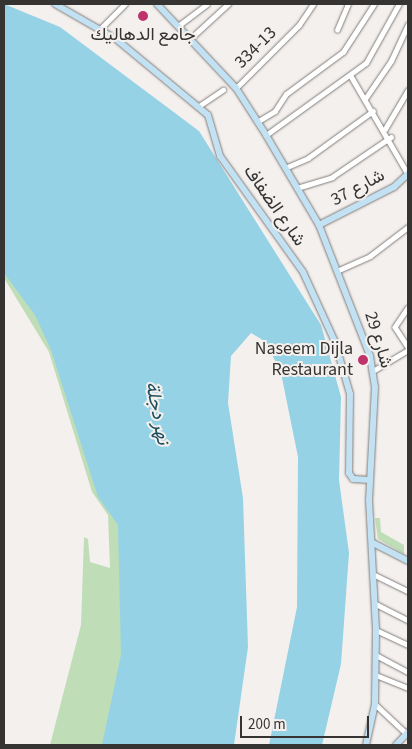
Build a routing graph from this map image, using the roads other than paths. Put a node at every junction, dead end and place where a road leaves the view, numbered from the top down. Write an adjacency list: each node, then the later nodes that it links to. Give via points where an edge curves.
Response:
1 (55, 4): 12 (street, شارع الضفاف)
2 (125, 4): 12 (street)
3 (160, 4): 11 (street, شارع 29)
4 (207, 4): 11 (street)
5 (228, 4): 14 (street)
6 (314, 4): 16 (street, 334-13, via 299,25)
7 (348, 4): 13 (street)
8 (374, 4): 22 (street, via 343,52 286,94 275,111)
9 (399, 4): 15 (street, via 374,51)
10 (408, 25): 19 (street)
11 (178, 26): 14 (street, شارع 29)
12 (101, 28): 20 (street, شارع الضفاف)
13 (337, 30)
14 (190, 39): 16 (street, شارع 29)
15 (351, 76): 19 (street); 24 (street)
16 (236, 88): 22 (street, شارع 29)
17 (223, 90): 20 (street)
18 (408, 90): 23 (street)
19 (366, 99): 21 (street)
20 (199, 106): 35 (street, شارع الضفاف, via 209,117 220,156 303,272 335,342 350,394 350,473 353,479)
21 (373, 111): 23 (street); 26 (street, via 308,158)
22 (257, 122): 24 (street, شارع 29)
23 (385, 129): 25 (street)
24 (266, 135): 26 (street, شارع 29)
25 (391, 137): 27 (street); 28 (street, via 332,177)
26 (285, 168): 28 (street, شارع 29)
27 (408, 174): 29 (street, شارع 37, via 394,187)
28 (297, 188): 29 (street, شارع 29)
29 (319, 225): 31 (street, شارع 29)
30 (408, 227): 31 (street, via 370,256)
31 (339, 270): 34 (street, شارع 29)
32 (408, 308): 33 (street, via 395,327)
33 (408, 348): 34 (street)
34 (373, 371): 35 (street, شارع 29)
35 (370, 480): 36 (street, شارع 29)
36 (373, 543): 37 (street); 38 (street, شارع 29)
37 (408, 561)
38 (375, 575): 39 (street); 40 (street, شارع 29)
39 (408, 591)
40 (376, 604): 41 (street); 42 (street, شارع 29)
41 (408, 620)
42 (376, 630): 43 (street); 44 (street, شارع 29)
43 (408, 645)
44 (376, 656): 45 (street); 46 (street, شارع 29)
45 (408, 672)
46 (376, 675): 47 (street); 48 (street, شارع 29)
47 (408, 688)
48 (375, 704): 49 (street); 50 (street, شارع 29)
49 (408, 733): 51 (street)
50 (366, 745)
51 (396, 745)

